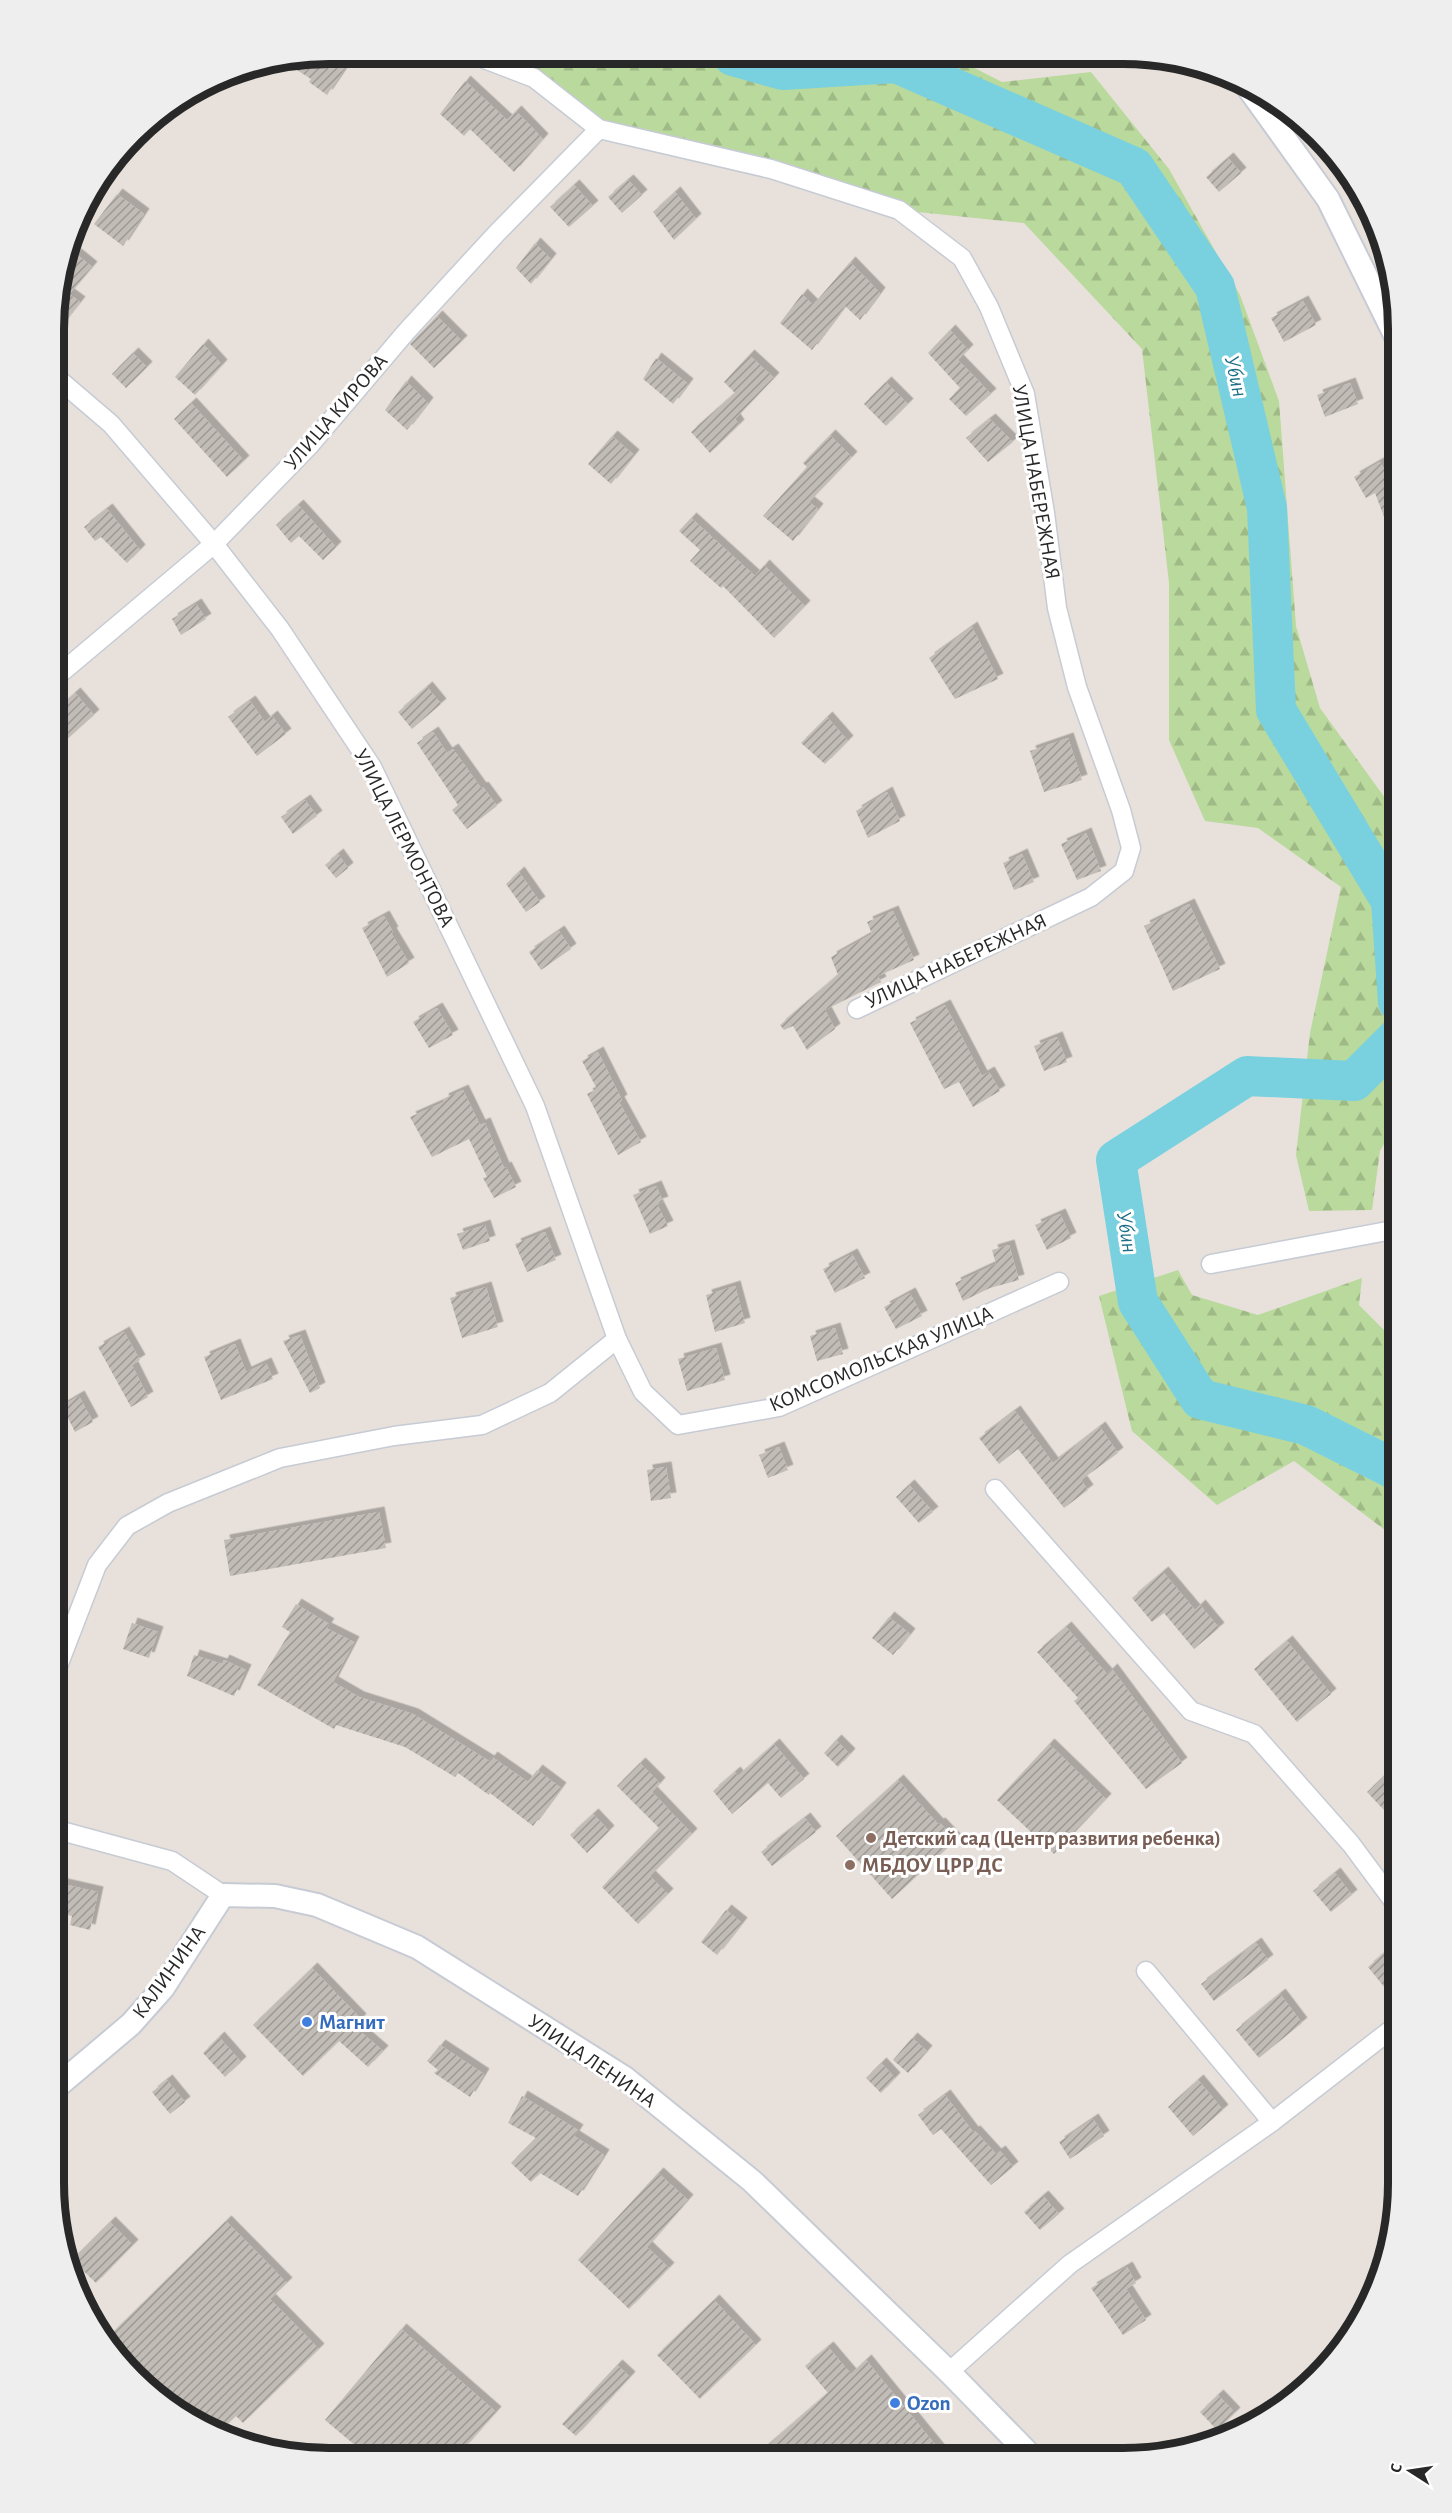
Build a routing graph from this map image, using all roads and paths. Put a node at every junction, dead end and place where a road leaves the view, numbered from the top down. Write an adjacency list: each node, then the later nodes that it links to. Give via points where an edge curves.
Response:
1 (497, 64): 3 (street, УЛИЦА НАБЕРЕЖНАЯ, via 534,78)
2 (1258, 102): 4 (street, via 1328,199)
3 (599, 129): 6 (street, УЛИЦА КИРОВА, via 489,242 310,445); 8 (street, УЛИЦА НАБЕРЕЖНАЯ, via 771,169 899,210 962,258 989,307 1024,394 1057,608 1077,687 1131,848 1124,871 1091,897)
4 (1387, 320)
5 (64, 384): 6 (street, УЛИЦА ЛЕРМОНТОВА, via 111,424)
6 (214, 544): 7 (street, УЛИЦА КИРОВА); 12 (street, УЛИЦА ЛЕРМОНТОВА, via 280,629 372,767 536,1106)
7 (64, 670)
8 (857, 1009)
9 (1388, 1231): 10 (street)
10 (1211, 1264)
11 (1059, 1282): 12 (street, КОМСОМОЛЬСКАЯ УЛИЦА, via 779,1407 678,1425 643,1392)
12 (617, 1339): 14 (street, via 550,1393 482,1425 394,1436 280,1458 186,1494 137,1520 127,1526 97,1565)
13 (995, 1489): 16 (street, via 1191,1711 1254,1734 1351,1844)
14 (64, 1651)
15 (64, 1831): 17 (street, via 172,1861)
16 (1388, 1893)
17 (223, 1895): 20 (street, КАЛИНИНА, via 155,1997 131,2024); 22 (street, УЛИЦА ЛЕНИНА, via 275,1896 317,1905 417,1947 625,2078 752,2181)
18 (1146, 1971): 21 (street)
19 (1388, 2032): 21 (street)
20 (64, 2081)
21 (1272, 2122): 22 (street, via 1071,2264)
22 (949, 2372): 23 (street, УЛИЦА ЛЕНИНА)
23 (1023, 2448)

